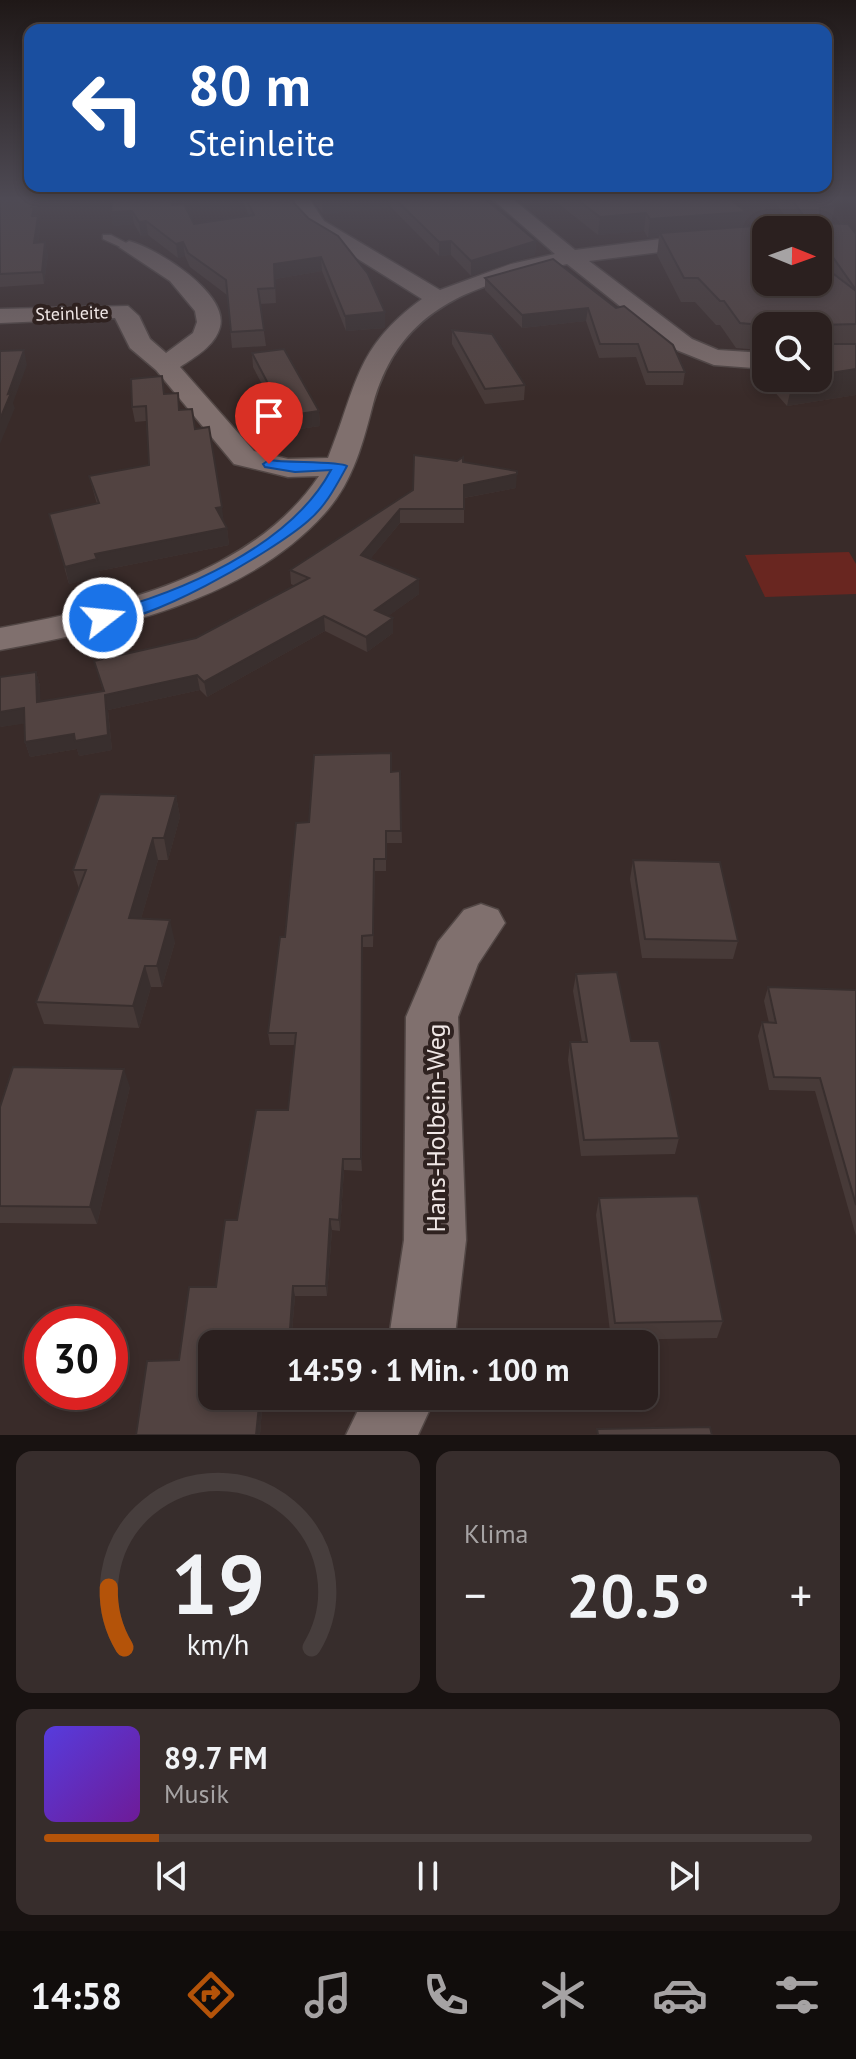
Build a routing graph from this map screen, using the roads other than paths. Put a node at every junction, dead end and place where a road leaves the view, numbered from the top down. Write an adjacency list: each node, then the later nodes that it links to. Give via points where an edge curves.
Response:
1 (162, 264): 8 (street, via 188,285 209,322 193,346)
2 (381, 264): 5 (street)
3 (544, 264): 5 (street, via 468,284)
4 (580, 264): 7 (street, via 694,351)
5 (438, 299): 9 (street, via 398,329 372,366)
6 (0, 316): 8 (street, Steinleite, via 120,311 139,343)
7 (752, 360)
8 (165, 365): 9 (street, Steinleite, via 244,458 288,468)
9 (340, 466): 10 (street, via 325,495 304,518 207,580 129,611)
10 (0, 639)
11 (481, 923): 12 (street, Hans-Holbein-Weg, via 456,956 432,1017 435,1240)
12 (423, 1330)
13 (394, 1410): 14 (street)
14 (381, 1435)

